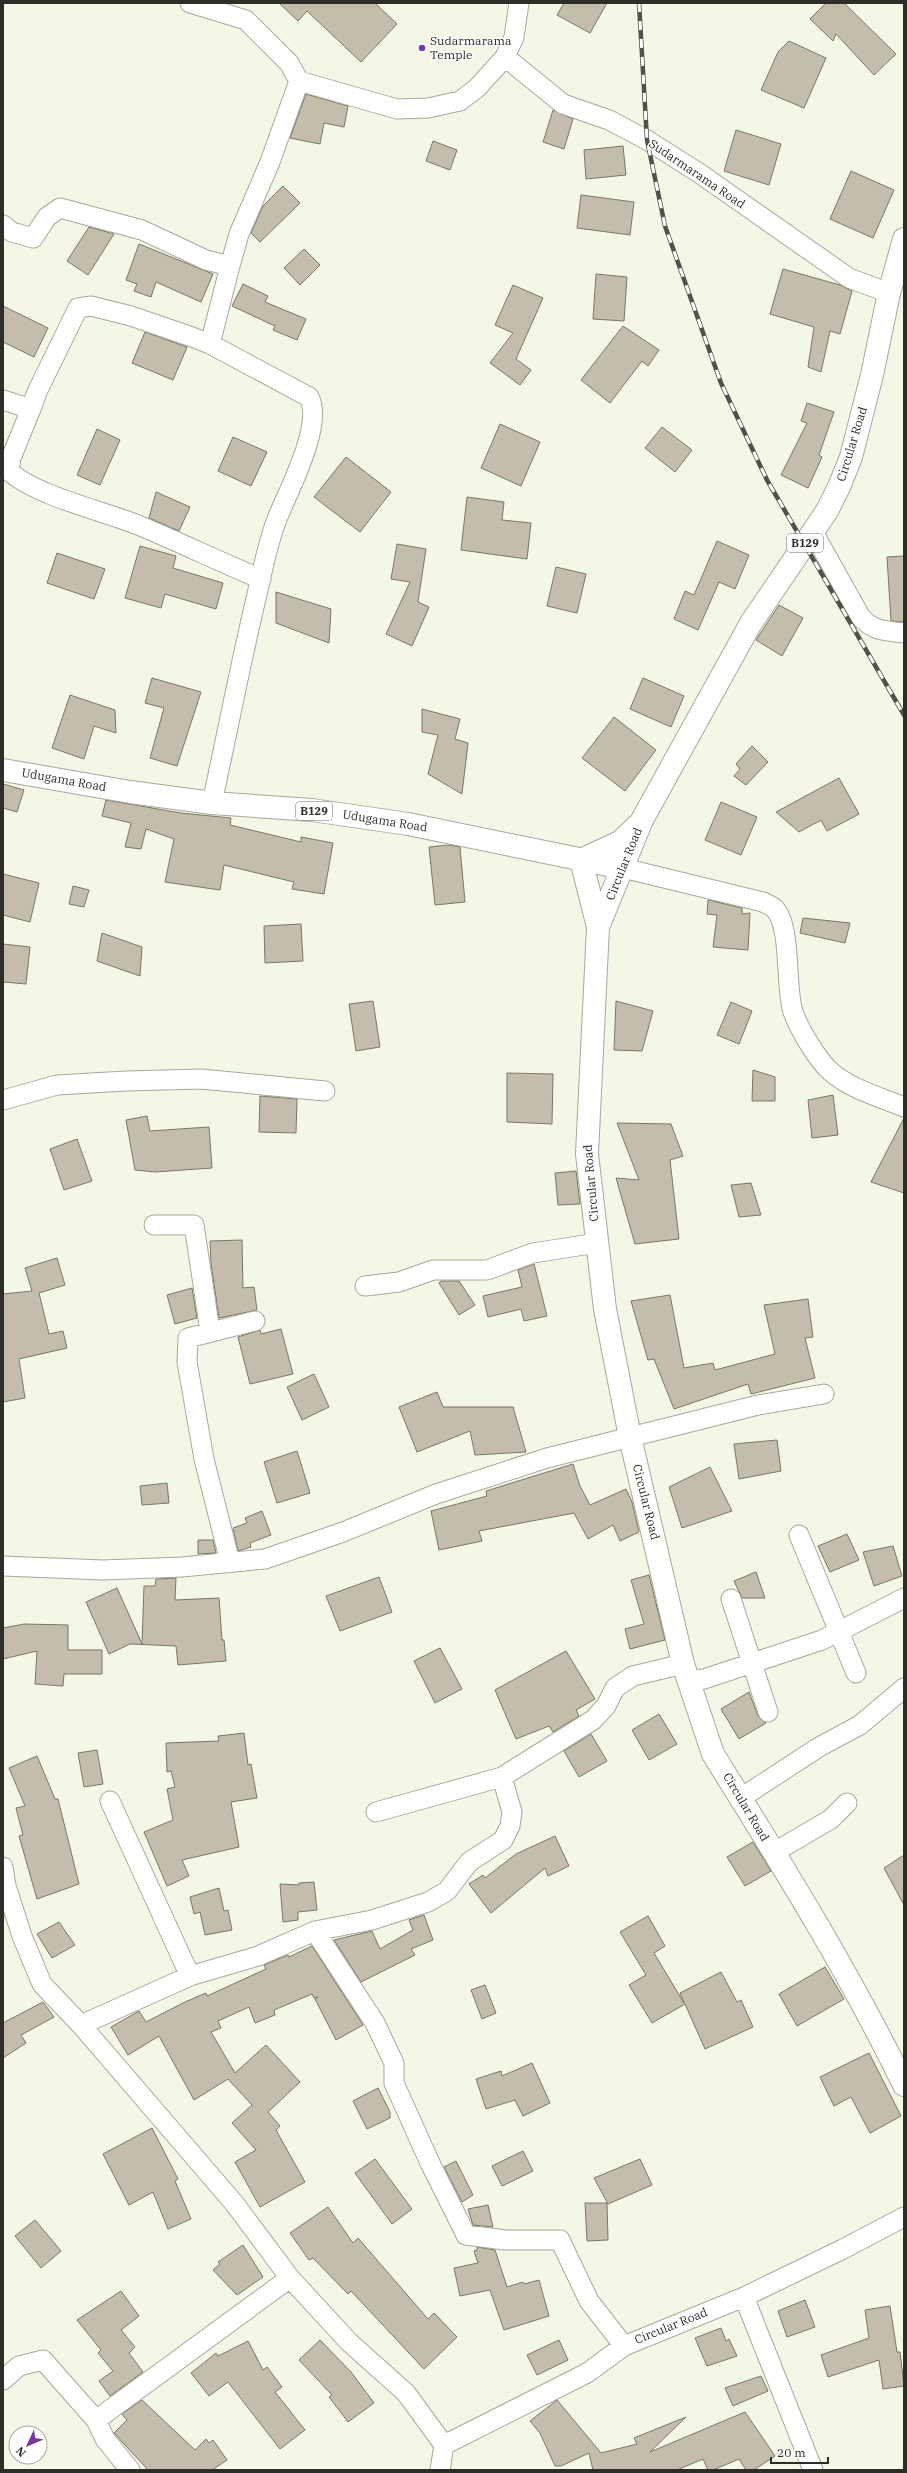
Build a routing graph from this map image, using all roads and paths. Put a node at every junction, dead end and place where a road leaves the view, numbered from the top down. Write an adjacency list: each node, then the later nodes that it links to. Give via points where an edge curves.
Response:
1 (190, 3): 4 (street, via 246,20 289,63)
2 (518, 3): 3 (street, via 514,37)
3 (505, 57): 4 (street, via 477,88 460,102 428,108 397,109); 8 (street, Sudarmarama Road, via 562,104 609,120 647,140 699,172 849,278)
4 (299, 81): 7 (street, via 270,162 239,234)
5 (3, 225): 7 (street, via 12,232 33,238 47,216 60,208 142,230 206,260)
6 (904, 239): 8 (main road, Circular Road / B129)
7 (230, 266): 9 (street)
8 (888, 293): 12 (main road, Circular Road / B129, via 872,375 851,457 827,511)
9 (210, 344): 11 (street, via 131,316 91,306 78,308); 13 (street, via 309,397 312,404 314,415 300,468 276,521)
10 (3, 400): 11 (street)
11 (31, 409): 13 (street, via 10,458 9,471 15,477 35,488 138,526)
12 (814, 532): 14 (street, via 860,616 867,624 876,630); 17 (main road, Circular Road / B129, via 751,623)
13 (261, 579): 16 (street)
14 (904, 633)
15 (3, 770): 16 (main road, Udugama Road / B129, via 123,791)
16 (212, 803): 18 (main road, Udugama Road / B129, via 312,810 408,824)
17 (642, 820): 18 (main road, via 620,842); 19 (main road, Circular Road / B129)
18 (581, 860): 19 (main road, Udugama Road / B129); 20 (main road)
19 (623, 868): 20 (main road, Circular Road); 23 (street, via 763,902 775,909 787,950 788,984 793,1012 814,1052 830,1071 849,1084)
20 (598, 927): 25 (main road, Circular Road, via 587,1154)
21 (325, 1091): 22 (street, via 201,1080 156,1080 57,1084)
22 (3, 1100)
23 (904, 1107)
24 (154, 1225): 28 (street, via 194,1225)
25 (597, 1243): 26 (street, via 532,1253 487,1270 433,1270 399,1282); 30 (main road, Circular Road, via 605,1309)
26 (365, 1286)
27 (255, 1321): 28 (street)
28 (210, 1331): 32 (street, via 188,1338 187,1362 204,1459)
29 (824, 1394): 30 (street, via 758,1405)
30 (630, 1437): 32 (street, via 547,1458 436,1494 343,1532 265,1559); 38 (main road, Circular Road)
31 (799, 1535): 36 (street)
32 (230, 1562): 33 (street, via 103,1570)
33 (3, 1566)
34 (904, 1598): 36 (street)
35 (731, 1599): 37 (street)
36 (839, 1632): 37 (street, via 803,1648); 39 (street)
37 (752, 1664): 38 (street); 41 (street)
38 (685, 1673): 42 (street, via 633,1676 615,1688 606,1706 593,1720); 43 (main road, Circular Road, via 713,1754)
39 (856, 1674)
40 (904, 1688): 43 (street, via 860,1725 819,1747)
41 (768, 1712)
42 (502, 1777): 46 (street); 49 (street, via 512,1812 510,1826 503,1840 468,1862 447,1891 428,1902 372,1920)
43 (741, 1798): 47 (main road, Circular Road)
44 (110, 1801): 50 (street)
45 (847, 1803): 47 (street, via 831,1819)
46 (376, 1812)
47 (773, 1853): 52 (main road, Circular Road, via 833,1949 870,2015)
48 (3, 1867): 51 (street, via 6,1886 42,1984)
49 (315, 1931): 50 (street, via 258,1956); 56 (street, via 375,2023 394,2063 394,2083 466,2235 506,2240 560,2240 589,2301)
50 (190, 1976): 51 (street)
51 (81, 2025): 54 (street, via 234,2203)
52 (904, 2085)
53 (904, 2217): 55 (street, Circular Road)
54 (290, 2278): 58 (street); 59 (street, via 349,2342 406,2393)
55 (744, 2297): 56 (street, Circular Road); 62 (street)
56 (624, 2346): 59 (street, Circular Road, via 587,2373)
57 (3, 2380): 58 (street, via 19,2366 44,2360)
58 (96, 2420): 60 (street, via 105,2439)
59 (444, 2445): 61 (street)
60 (130, 2470)
61 (440, 2470)
62 (813, 2470)

